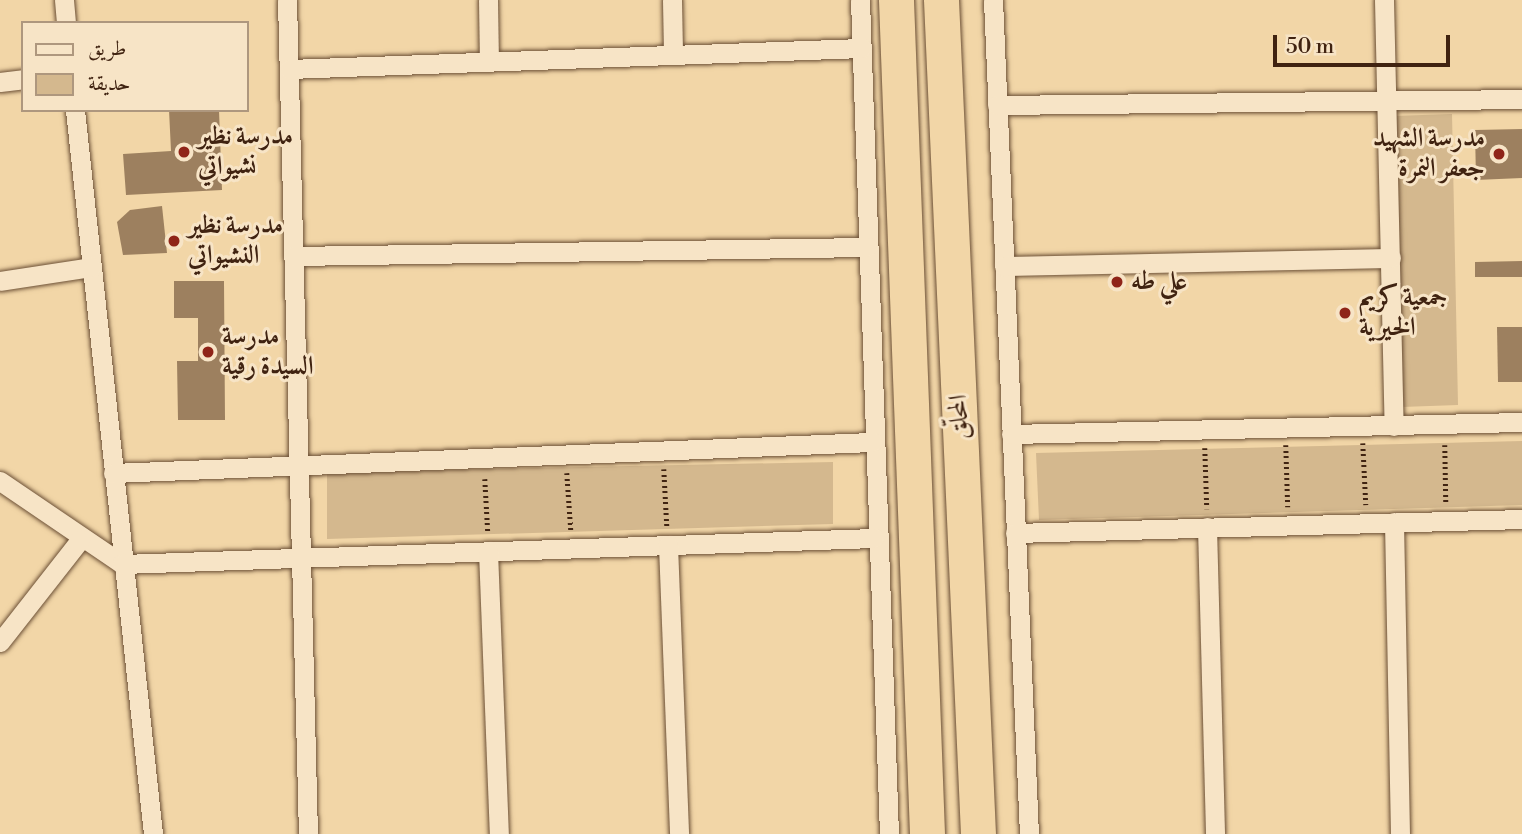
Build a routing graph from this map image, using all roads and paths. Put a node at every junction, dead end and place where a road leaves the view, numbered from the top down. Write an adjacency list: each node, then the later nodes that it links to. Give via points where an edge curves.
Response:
1 (64, 0): 10 (street)
2 (287, 0): 14 (street)
3 (488, 0): 13 (street)
4 (672, 0): 12 (street)
5 (860, 0): 11 (street)
6 (896, 0): 61 (highway, المحلّق)
7 (941, 0): 62 (highway, المحلّق)
8 (993, 0): 19 (street)
9 (1384, 0): 18 (street)
10 (66, 21)
11 (862, 48): 12 (street); 21 (street)
12 (673, 54): 13 (street)
13 (489, 61): 14 (street)
14 (289, 69): 22 (street)
15 (21, 79): 16 (street)
16 (0, 82)
17 (1522, 99): 18 (street)
18 (1387, 103): 19 (street); 23 (street)
19 (997, 105): 24 (street)
20 (75, 112): 25 (street)
21 (867, 247): 22 (street); 34 (street)
22 (293, 256): 38 (street)
23 (1391, 258): 24 (street); 30 (street)
24 (1004, 266): 33 (street)
25 (91, 267): 26 (street); 39 (street)
26 (0, 281)
27 (1522, 422): 28 (street)
28 (1445, 424): 30 (street); 42 (path)
29 (1363, 426): 30 (street); 31 (street); 44 (path)
30 (1394, 426)
31 (1285, 428): 32 (street); 45 (path)
32 (1205, 430): 33 (street); 46 (path)
33 (1011, 434): 47 (street)
34 (872, 442): 35 (street); 48 (street)
35 (664, 449): 36 (street); 50 (path)
36 (565, 452): 37 (street); 51 (path)
37 (484, 455): 38 (street); 52 (path)
38 (297, 462): 39 (street); 53 (street)
39 (113, 473): 54 (street)
40 (0, 481): 49 (street)
41 (1522, 519): 42 (street)
42 (1446, 521): 43 (street)
43 (1394, 522): 44 (street); 65 (street)
44 (1366, 523): 45 (street)
45 (1289, 525): 46 (street)
46 (1207, 527): 47 (street); 64 (street)
47 (1015, 533): 63 (street)
48 (874, 538): 50 (street); 60 (street)
49 (80, 540): 54 (street); 55 (street)
50 (667, 545): 51 (street); 59 (street)
51 (573, 549): 52 (street)
52 (488, 551): 53 (street); 58 (street)
53 (300, 558): 54 (street); 57 (street)
54 (122, 564): 56 (street)
55 (0, 642)
56 (153, 834)
57 (308, 834)
58 (499, 834)
59 (679, 834)
60 (889, 834)
61 (927, 834)
62 (978, 834)
63 (1029, 834)
64 (1214, 834)
65 (1400, 834)

